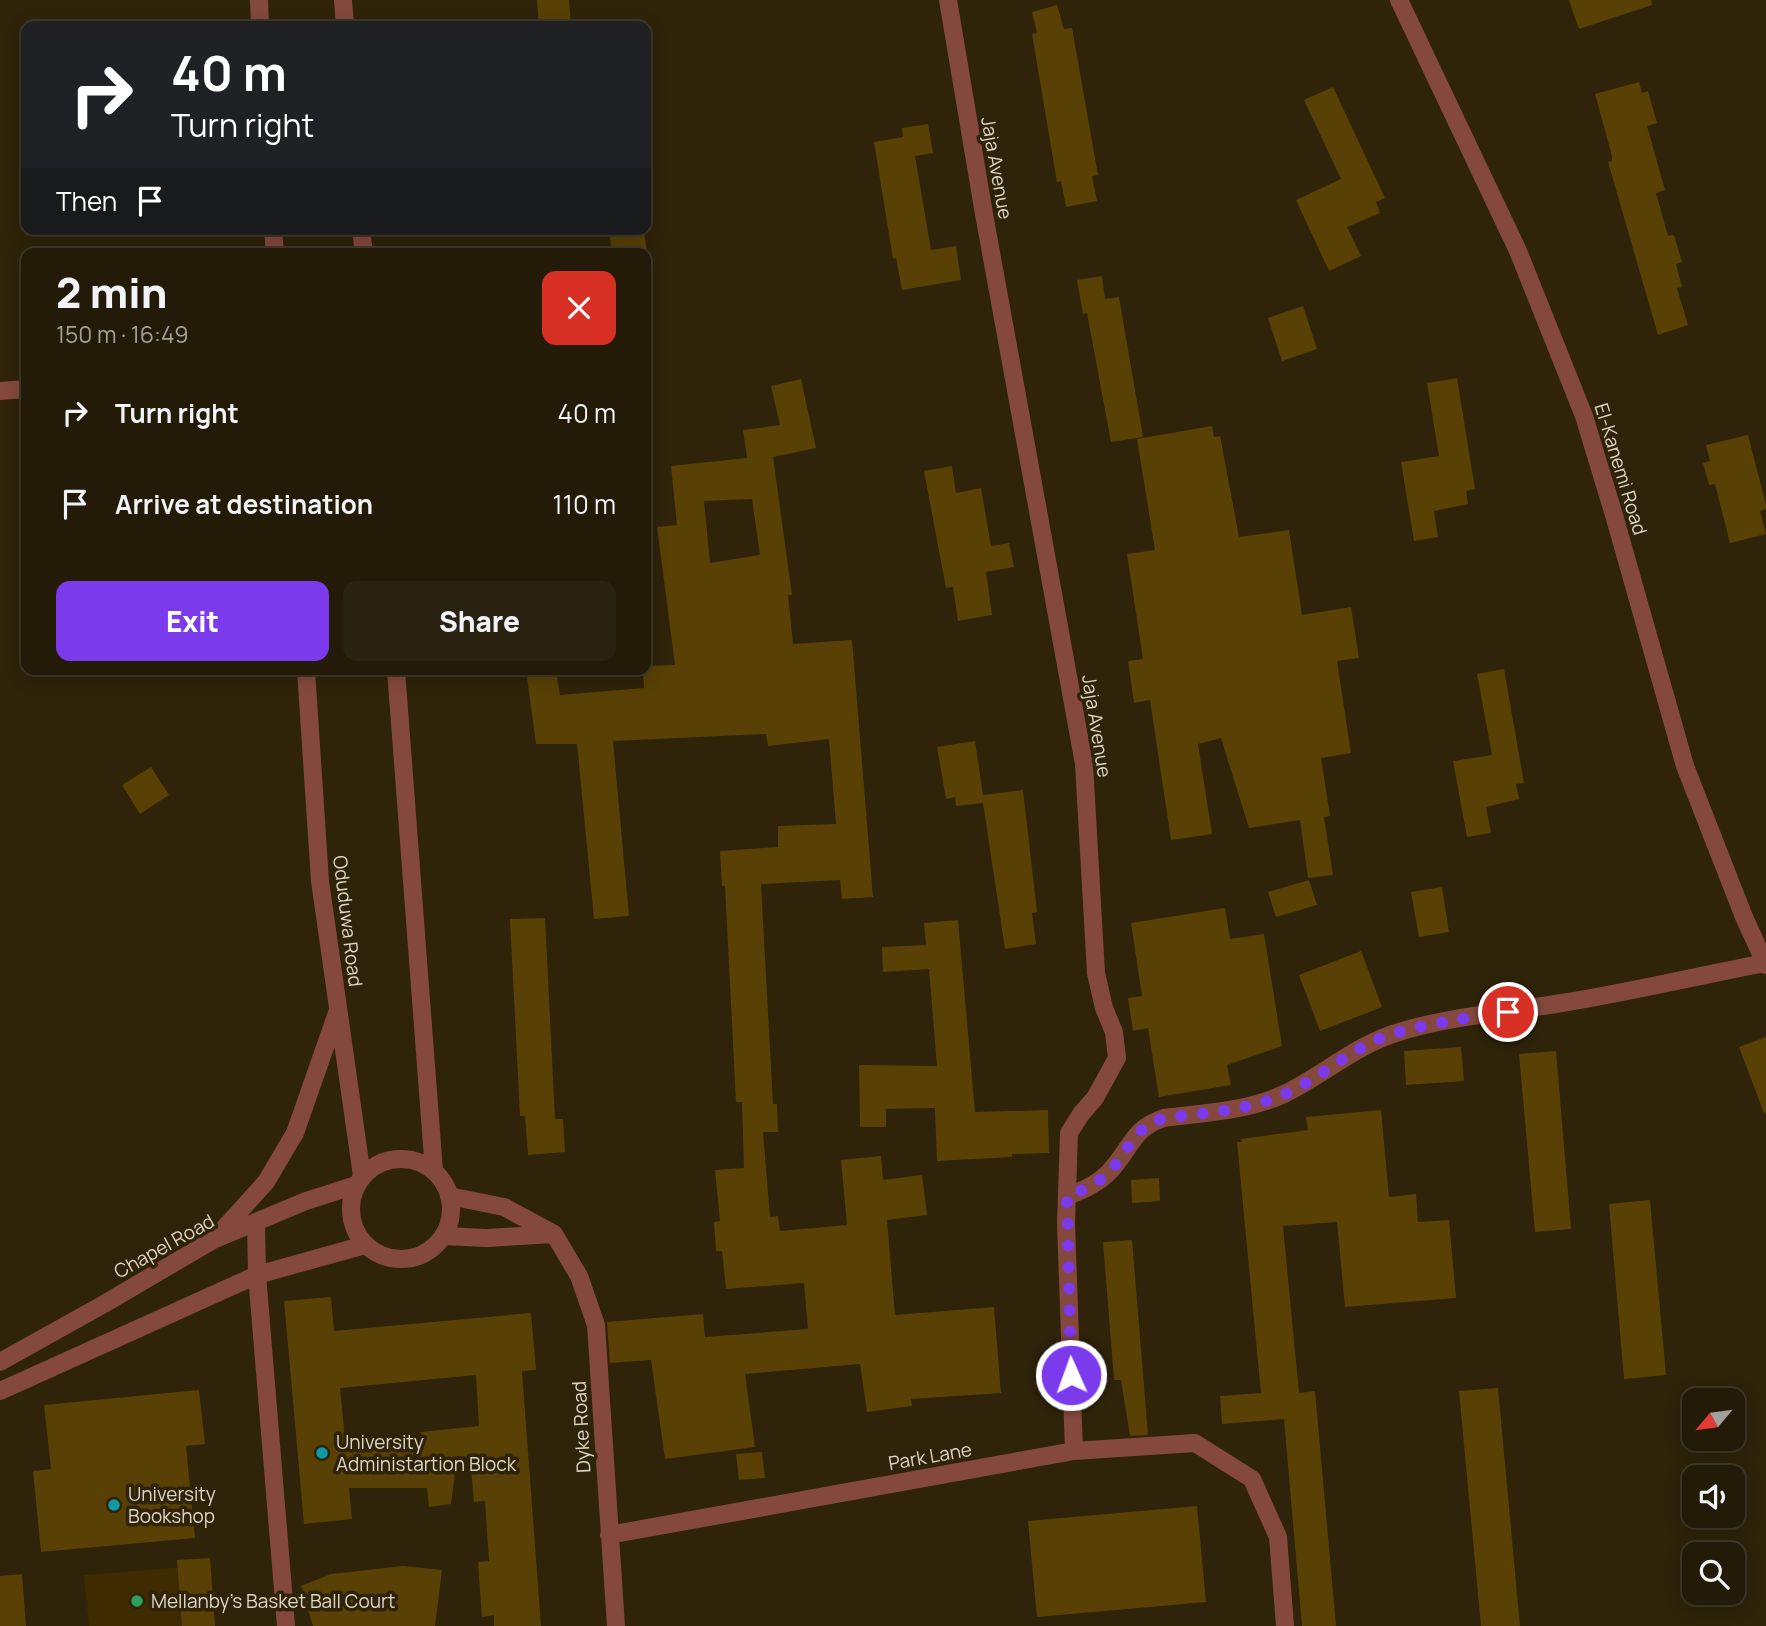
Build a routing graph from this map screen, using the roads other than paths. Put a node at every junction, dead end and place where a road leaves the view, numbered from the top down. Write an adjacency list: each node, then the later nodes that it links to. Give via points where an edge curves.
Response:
1 (259, 0): 5 (street)
2 (343, 0): 6 (street)
3 (948, 0): 16 (street, Jaja Avenue, via 1084,764 1096,973 1114,1032 1116,1059 1069,1133)
4 (1399, 0): 11 (street, El-Kanemi Road, via 1518,251 1584,416 1685,766)
5 (260, 21)
6 (345, 21)
7 (21, 389): 8 (street)
8 (0, 391)
9 (306, 675): 12 (street, Oduduwa Road, via 320,881)
10 (396, 675): 13 (street)
11 (1765, 964): 16 (street, via 1391,1035 1280,1096 1150,1122 1110,1172)
12 (338, 1010): 14 (street, Oduduwa Road); 20 (street, via 295,1133 266,1182)
13 (434, 1171): 14 (street, via 421,1162 389,1159 374,1165); 15 (street)
14 (359, 1180): 17 (street, Chapel Road); 21 (street, via 351,1216)
15 (449, 1196): 18 (street, via 504,1207); 19 (street, via 449,1224)
16 (1067, 1196): 25 (street, Jaja Avenue)
17 (256, 1222): 20 (street, Chapel Road); 22 (street)
18 (554, 1234): 19 (street); 26 (street, Dyke Road, via 579,1276 596,1325)
19 (443, 1236): 21 (street, via 424,1254 412,1258 387,1258)
20 (213, 1240): 23 (street, Chapel Road)
21 (365, 1245): 22 (street)
22 (257, 1275): 24 (street); 27 (street)
23 (0, 1362)
24 (0, 1391)
25 (1074, 1451): 26 (street, Park Lane); 29 (street, Park Lane, via 1195,1443 1252,1479 1278,1537)
26 (609, 1535): 28 (street, Dyke Road)
27 (286, 1626)
28 (616, 1626)
29 (1285, 1626)

